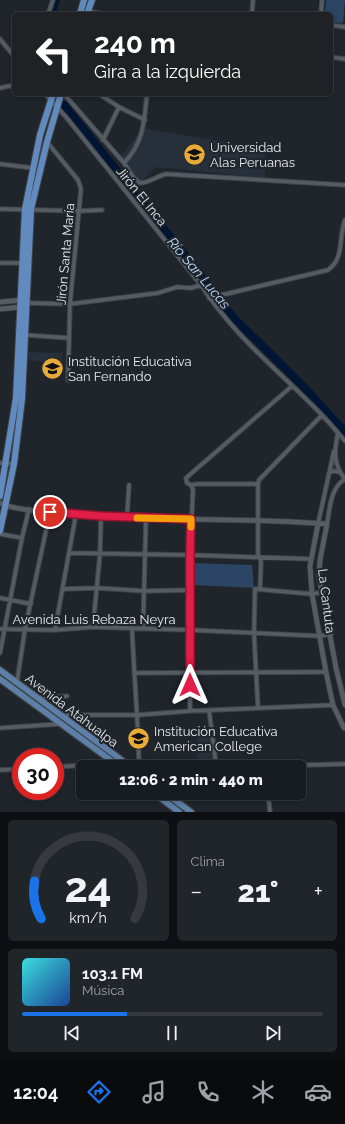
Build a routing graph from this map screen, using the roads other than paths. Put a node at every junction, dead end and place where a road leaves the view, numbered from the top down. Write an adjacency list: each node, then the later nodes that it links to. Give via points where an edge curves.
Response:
1 (53, 0): 6 (street)
2 (84, 0): 7 (highway)
3 (92, 0): 8 (highway)
4 (254, 0): 9 (street)
5 (322, 0): 10 (street)
6 (49, 12)
7 (81, 12)
8 (88, 12)
9 (252, 12)
10 (321, 12)
11 (333, 25): 12 (street)
12 (345, 27)
13 (0, 39): 14 (street)
14 (12, 54)
15 (333, 57): 16 (street)
16 (345, 59)
17 (12, 85): 18 (street)
18 (0, 88)
19 (61, 96): 24 (highway)
20 (64, 96): 27 (street)
21 (102, 96): 25 (street)
22 (147, 96): 26 (street)
23 (52, 98): 24 (street, Jirón El Inca); 31 (highway)
24 (57, 105): 28 (highway); 40 (street, Jirón El Inca)
25 (119, 107): 26 (street); 27 (street)
26 (145, 120): 30 (street, via 138,143)
27 (103, 140): 30 (street)
28 (47, 142): 34 (highway); 36 (street, Jirón Santa María, via 80,184)
29 (0, 164): 31 (street)
30 (124, 164): 32 (street, via 140,183 166,174)
31 (33, 168): 34 (highway)
32 (345, 185)
33 (0, 209): 34 (street)
34 (28, 209): 36 (street); 39 (highway)
35 (102, 210): 36 (street)
36 (79, 211): 45 (street, Jirón Santa María)
37 (345, 220): 41 (street, via 340,256 328,270)
38 (0, 263): 39 (street)
39 (26, 263): 42 (highway); 44 (highway)
40 (201, 285): 41 (street, Jirón El Inca); 45 (street)
41 (210, 298): 52 (street, Jirón El Inca, via 218,311 247,343)
42 (21, 300): 43 (street); 44 (street); 46 (highway)
43 (0, 302)
44 (28, 303): 45 (street); 46 (street); 48 (highway)
45 (70, 304): 49 (street, Jirón Santa María)
46 (21, 307): 47 (street); 50 (highway)
47 (0, 309)
48 (25, 334): 49 (street); 50 (highway)
49 (69, 338): 51 (street, Jirón Santa María)
50 (20, 380): 57 (highway); 58 (highway)
51 (68, 380)
52 (292, 386): 53 (street, Jirón El Inca); 64 (street, via 189,475 186,480)
53 (322, 415): 54 (street, Jirón El Inca); 62 (street)
54 (338, 433): 55 (street, Jirón El Inca); 56 (street, La Cantuta)
55 (345, 441)
56 (334, 451): 59 (street); 60 (street, La Cantuta)
57 (3, 463): 58 (street); 65 (highway)
58 (14, 464): 66 (highway)
59 (340, 472): 60 (street); 61 (street)
60 (329, 473): 75 (street, La Cantuta)
61 (345, 479): 76 (street, La Cantuta, via 335,489)
62 (258, 484): 64 (street); 74 (street)
63 (129, 485): 71 (street)
64 (191, 485): 73 (street, via 194,490)
65 (0, 496)
66 (2, 504): 67 (street); 77 (highway)
67 (29, 509): 68 (street); 79 (street)
68 (50, 512): 69 (street); 95 (street)
69 (76, 514): 70 (street); 80 (street)
70 (101, 516): 71 (street); 81 (street)
71 (127, 517): 72 (street)
72 (146, 518): 73 (street); 83 (street)
73 (191, 519): 74 (street); 82 (street)
74 (259, 521): 75 (street); 84 (street)
75 (318, 524): 76 (street); 85 (street, La Cantuta)
76 (327, 524): 91 (street, La Cantuta, via 319,569)
77 (0, 531)
78 (0, 534): 79 (street)
79 (22, 538): 94 (street)
80 (69, 553): 81 (street); 86 (street)
81 (100, 554): 83 (street); 87 (street)
82 (190, 554): 83 (street); 84 (street); 89 (street)
83 (146, 555): 90 (street)
84 (259, 557): 85 (street); 88 (street)
85 (311, 559): 92 (street, La Cantuta)
86 (63, 588): 87 (street); 102 (street)
87 (97, 588): 90 (street); 96 (street)
88 (260, 589): 92 (street); 104 (street, via 255,589)
89 (190, 590): 90 (street); 103 (street)
90 (145, 591): 101 (street)
91 (323, 592): 92 (street); 105 (street, La Cantuta)
92 (312, 594): 106 (street, La Cantuta)
93 (0, 598): 94 (street)
94 (10, 600): 95 (street); 99 (street)
95 (30, 604): 100 (street)
96 (93, 627): 97 (street, Avenida Luis Rebaza Neyra); 102 (street, Avenida Luis Rebaza Neyra)
97 (132, 628): 101 (street, Avenida Luis Rebaza Neyra); 112 (street)
98 (0, 629): 99 (street, Avenida Luis Rebaza Neyra)
99 (5, 629): 100 (street, Avenida Luis Rebaza Neyra); 107 (street)
100 (25, 629): 102 (street, Avenida Luis Rebaza Neyra); 114 (street)
101 (143, 629): 103 (street, Avenida Luis Rebaza Neyra)
102 (55, 630)
103 (190, 630): 104 (street, Avenida Luis Rebaza Neyra); 109 (street)
104 (254, 633): 106 (street, Avenida Luis Rebaza Neyra); 110 (street)
105 (331, 634): 106 (street, Avenida Luis Rebaza Neyra); 118 (street, La Cantuta)
106 (320, 636): 111 (street, La Cantuta)
107 (0, 653)
108 (0, 670): 114 (main road, Avenida Atahualpa)
109 (190, 672): 110 (street); 112 (street); 121 (street)
110 (257, 672): 111 (street); 119 (street)
111 (326, 672): 117 (street, La Cantuta)
112 (134, 673): 123 (street)
113 (0, 678): 124 (main road, Avenida Atahualpa)
114 (17, 682): 116 (main road, Avenida Atahualpa)
115 (67, 696): 116 (street)
116 (37, 698): 122 (main road, Avenida Atahualpa)
117 (333, 705): 119 (street); 125 (street, La Cantuta)
118 (345, 705)
119 (258, 708): 120 (street)
120 (210, 710): 121 (street); 131 (street)
121 (190, 711): 123 (street)
122 (60, 715): 123 (street); 129 (main road, Avenida Atahualpa)
123 (138, 715): 130 (street)
124 (60, 724): 126 (street); 128 (main road, Avenida Atahualpa)
125 (344, 727): 127 (street, La Cantuta)
126 (0, 728)
127 (345, 734)
128 (110, 760)
129 (121, 760)
130 (139, 760)
131 (216, 760)
132 (345, 764): 133 (street)
133 (306, 765)
134 (64, 766): 135 (street)
135 (76, 766)
136 (12, 769): 137 (street)
137 (0, 770)
138 (163, 800): 141 (main road)
139 (175, 800): 142 (main road)
140 (269, 800): 143 (street)
141 (179, 812)
142 (191, 812)
143 (270, 812)

